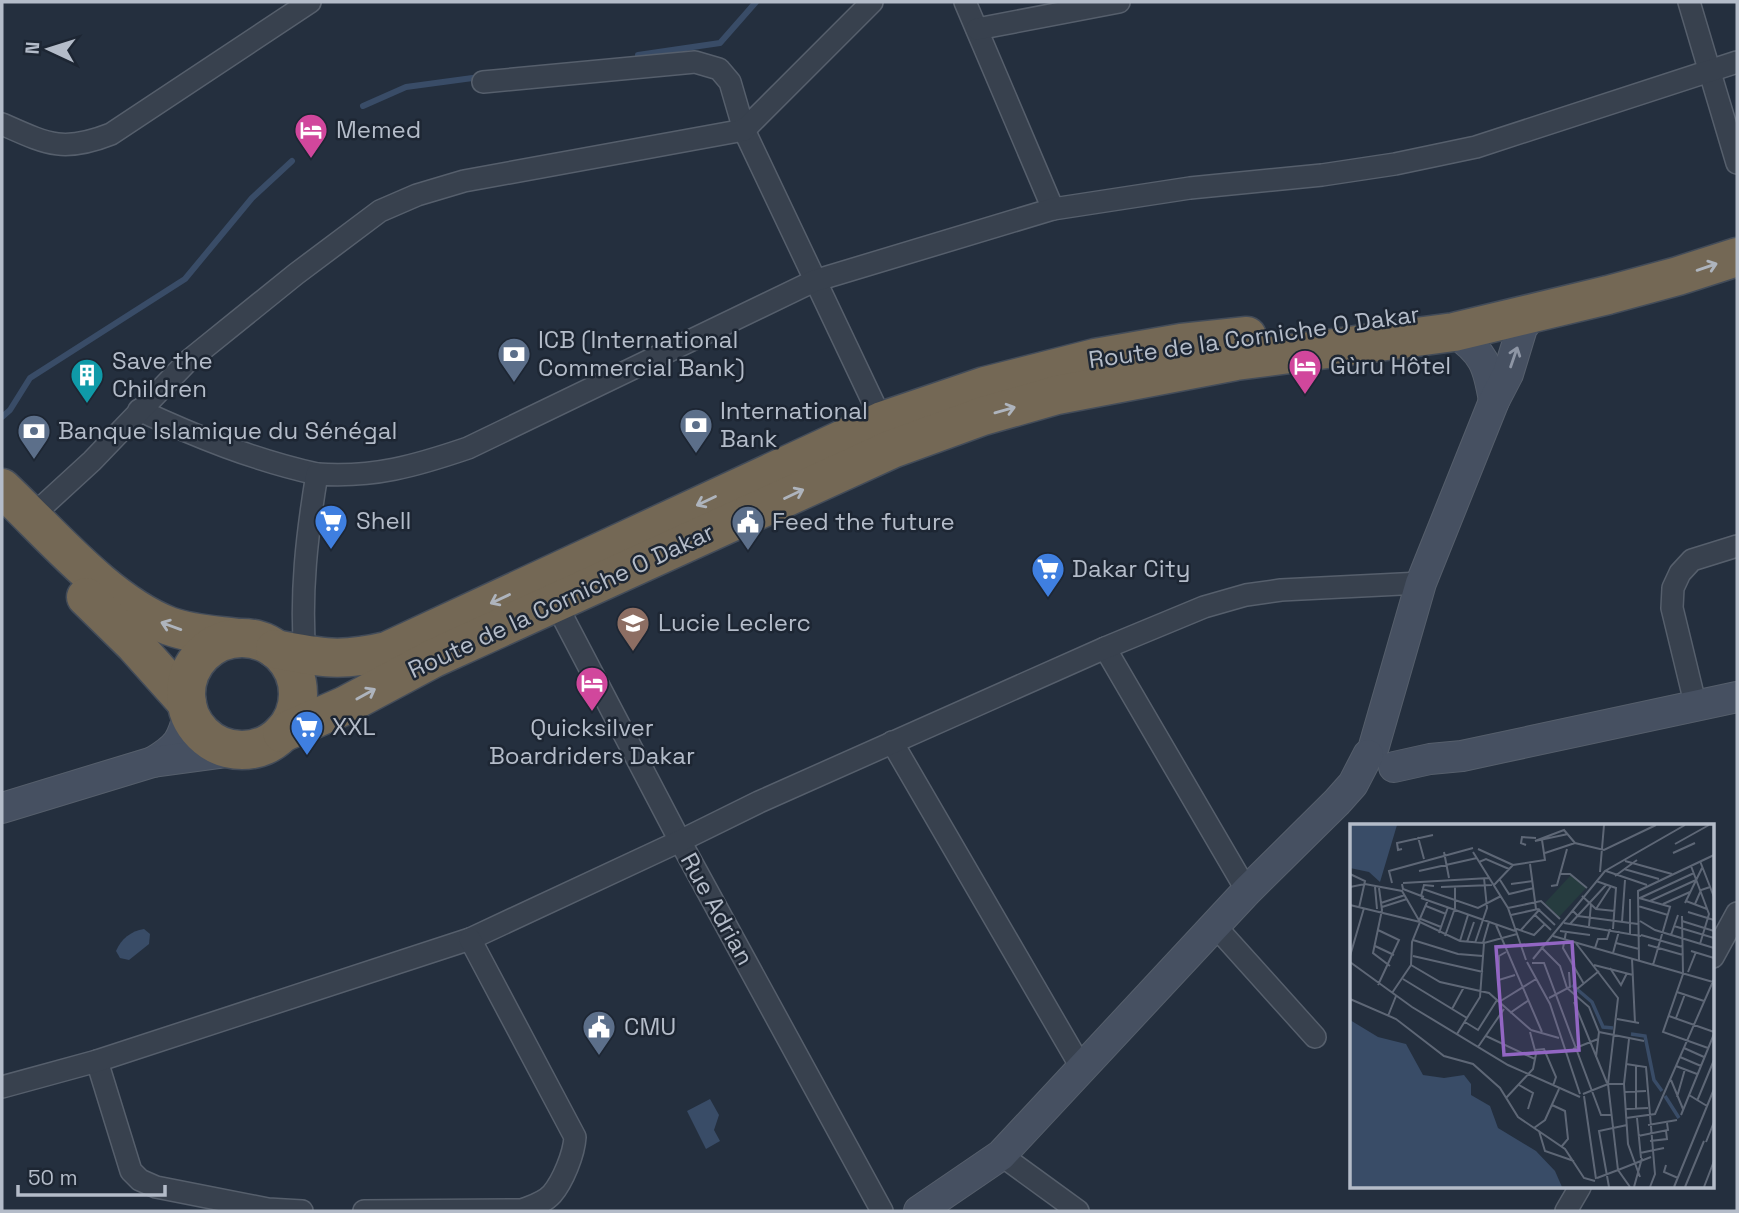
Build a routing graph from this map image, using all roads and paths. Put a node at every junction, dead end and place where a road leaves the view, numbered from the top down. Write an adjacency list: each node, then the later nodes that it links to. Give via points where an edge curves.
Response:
1 (310, 2): 10 (street, via 111,134 64,146)
2 (872, 2): 11 (street)
3 (965, 2): 6 (street)
4 (1119, 2): 6 (street)
5 (1689, 2): 8 (street)
6 (977, 29): 13 (street)
7 (1737, 62): 8 (street)
8 (1709, 72): 12 (street); 13 (street, via 1476,147 1422,159)
9 (483, 82): 11 (street, via 695,62 719,69 730,82)
10 (2, 124)
11 (744, 130): 16 (street); 20 (street, via 464,181 380,211 262,300 187,362)
12 (1737, 163)
13 (1053, 209): 16 (street)
14 (1737, 230): 21 (highway, Route de la Corniche O Dakar, via 1645,262 1483,302 1095,358 985,386)
15 (1737, 257): 17 (highway, Route de la Corniche O Dakar, one-way to 15)
16 (814, 281): 21 (street); 22 (street, via 468,449 388,472)
17 (1533, 313): 18 (highway, Route de la Corniche O Dakar); 19 (street, one-way to 17, via 1522,328)
18 (1454, 332): 19 (street, via 1475,347 1489,372); 27 (highway, Route de la Corniche O Dakar, one-way to 18, via 891,449 983,416 1057,395 1236,362)
19 (1494, 401): 26 (street)
20 (139, 410): 22 (street, via 206,441); 24 (street, via 92,461)
21 (882, 421): 30 (highway, Route de la Corniche O Dakar, one-way to 30, via 387,651 332,659)
22 (317, 474): 30 (street, via 302,616)
23 (2, 488): 24 (highway)
24 (17, 518): 28 (highway, one-way to 24, via 191,633 154,619); 32 (highway)
25 (1737, 546): 33 (street, via 1692,560 1673,588 1672,608)
26 (1421, 583): 29 (street, via 1246,595 1204,607); 37 (street, via 1383,711)
27 (556, 604): 34 (highway, Route de la Corniche O Dakar, one-way to 27); 40 (street, Rue Adrian)
28 (238, 638): 30 (highway); 32 (highway, via 216,645 198,659 188,680)
29 (1105, 648): 35 (street); 41 (street)
30 (290, 652): 34 (highway, via 298,695 293,716)
31 (1737, 697): 33 (street)
32 (188, 707): 36 (highway, via 209,740); 38 (street, via 178,744)
33 (1696, 707): 37 (street, via 1462,756)
34 (282, 733): 36 (highway, via 264,746)
35 (892, 742): 40 (street); 48 (street)
36 (242, 750): 38 (street)
37 (1378, 759): 41 (street)
38 (153, 762): 39 (street)
39 (2, 808)
40 (680, 841): 44 (street); 54 (street, Rue Adrian)
41 (1247, 891): 43 (street)
42 (1737, 912): 45 (street)
43 (1216, 927): 46 (street); 48 (street)
44 (470, 939): 47 (street); 53 (street, via 575,1137 574,1152 551,1195 522,1210)
45 (1714, 955)
46 (1315, 1037)
47 (97, 1060): 49 (street); 52 (street, via 131,1171 140,1180 268,1209)
48 (1082, 1067): 50 (street)
49 (2, 1087)
50 (1001, 1155): 55 (street); 56 (street)
51 (1579, 1188): 57 (street)
52 (302, 1211)
53 (364, 1211)
54 (882, 1211)
55 (919, 1211)
56 (1078, 1211)
57 (1566, 1211)

